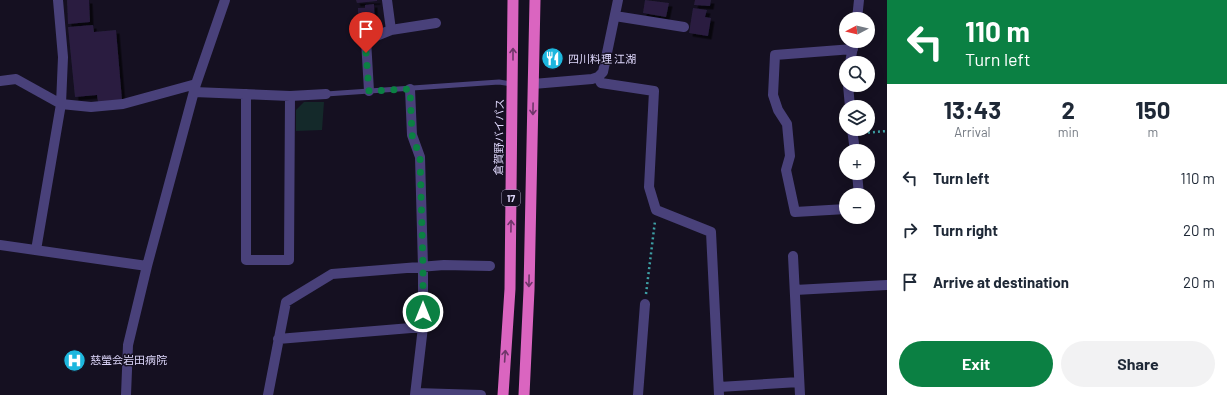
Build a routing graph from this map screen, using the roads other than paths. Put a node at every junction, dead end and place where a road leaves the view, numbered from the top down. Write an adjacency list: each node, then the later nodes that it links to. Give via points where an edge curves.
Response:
1 (58, 0): 24 (street, via 63,57)
2 (225, 0): 18 (street)
3 (387, 0): 12 (street)
4 (513, 0): 16 (highway, 倉賀野バイパス / 17, one-way to 4)
5 (535, 0): 17 (highway, 17)
6 (618, 0): 9 (street)
7 (859, 0): 8 (street)
8 (858, 12)
9 (615, 16): 11 (street); 14 (street, via 603,72)
10 (436, 24): 12 (street)
11 (684, 27)
12 (391, 30): 20 (street, via 366,40)
13 (839, 47): 25 (street, via 775,55 773,95 778,110 787,124 790,156 786,170 795,212)
14 (598, 77): 17 (street); 38 (street, via 601,83 654,91 649,187 656,210 711,232)
15 (0, 81): 24 (street, via 16,79)
16 (513, 84): 19 (lane, via 499,82); 43 (highway, 倉賀野バイパス / 17, one-way to 16, via 510,289)
17 (533, 84): 44 (highway, 17, one-way to 44)
18 (195, 88): 21 (street); 24 (street, via 123,104 91,107); 29 (street)
19 (410, 89): 20 (lane); 31 (street, via 412,135 420,157)
20 (369, 91): 22 (lane)
21 (246, 94): 23 (street); 23 (street, via 246,260 289,260)
22 (326, 94): 23 (street)
23 (290, 96)
24 (62, 104): 27 (street)
25 (839, 209)
26 (0, 245): 27 (street)
27 (36, 250): 29 (street)
28 (793, 256): 33 (street)
29 (146, 266): 40 (street, via 128,344)
30 (490, 266): 31 (street)
31 (423, 267): 35 (street); 36 (street, via 332,274 286,302)
32 (887, 285): 33 (street)
33 (795, 290): 37 (street)
34 (645, 304): 45 (street)
35 (423, 327): 36 (street); 39 (street)
36 (278, 339): 41 (street)
37 (799, 382): 38 (street); 46 (street)
38 (719, 391)
39 (416, 394): 42 (street)
40 (126, 395)
41 (268, 395)
42 (481, 395)
43 (503, 395)
44 (524, 395)
45 (638, 395)
46 (800, 395)

